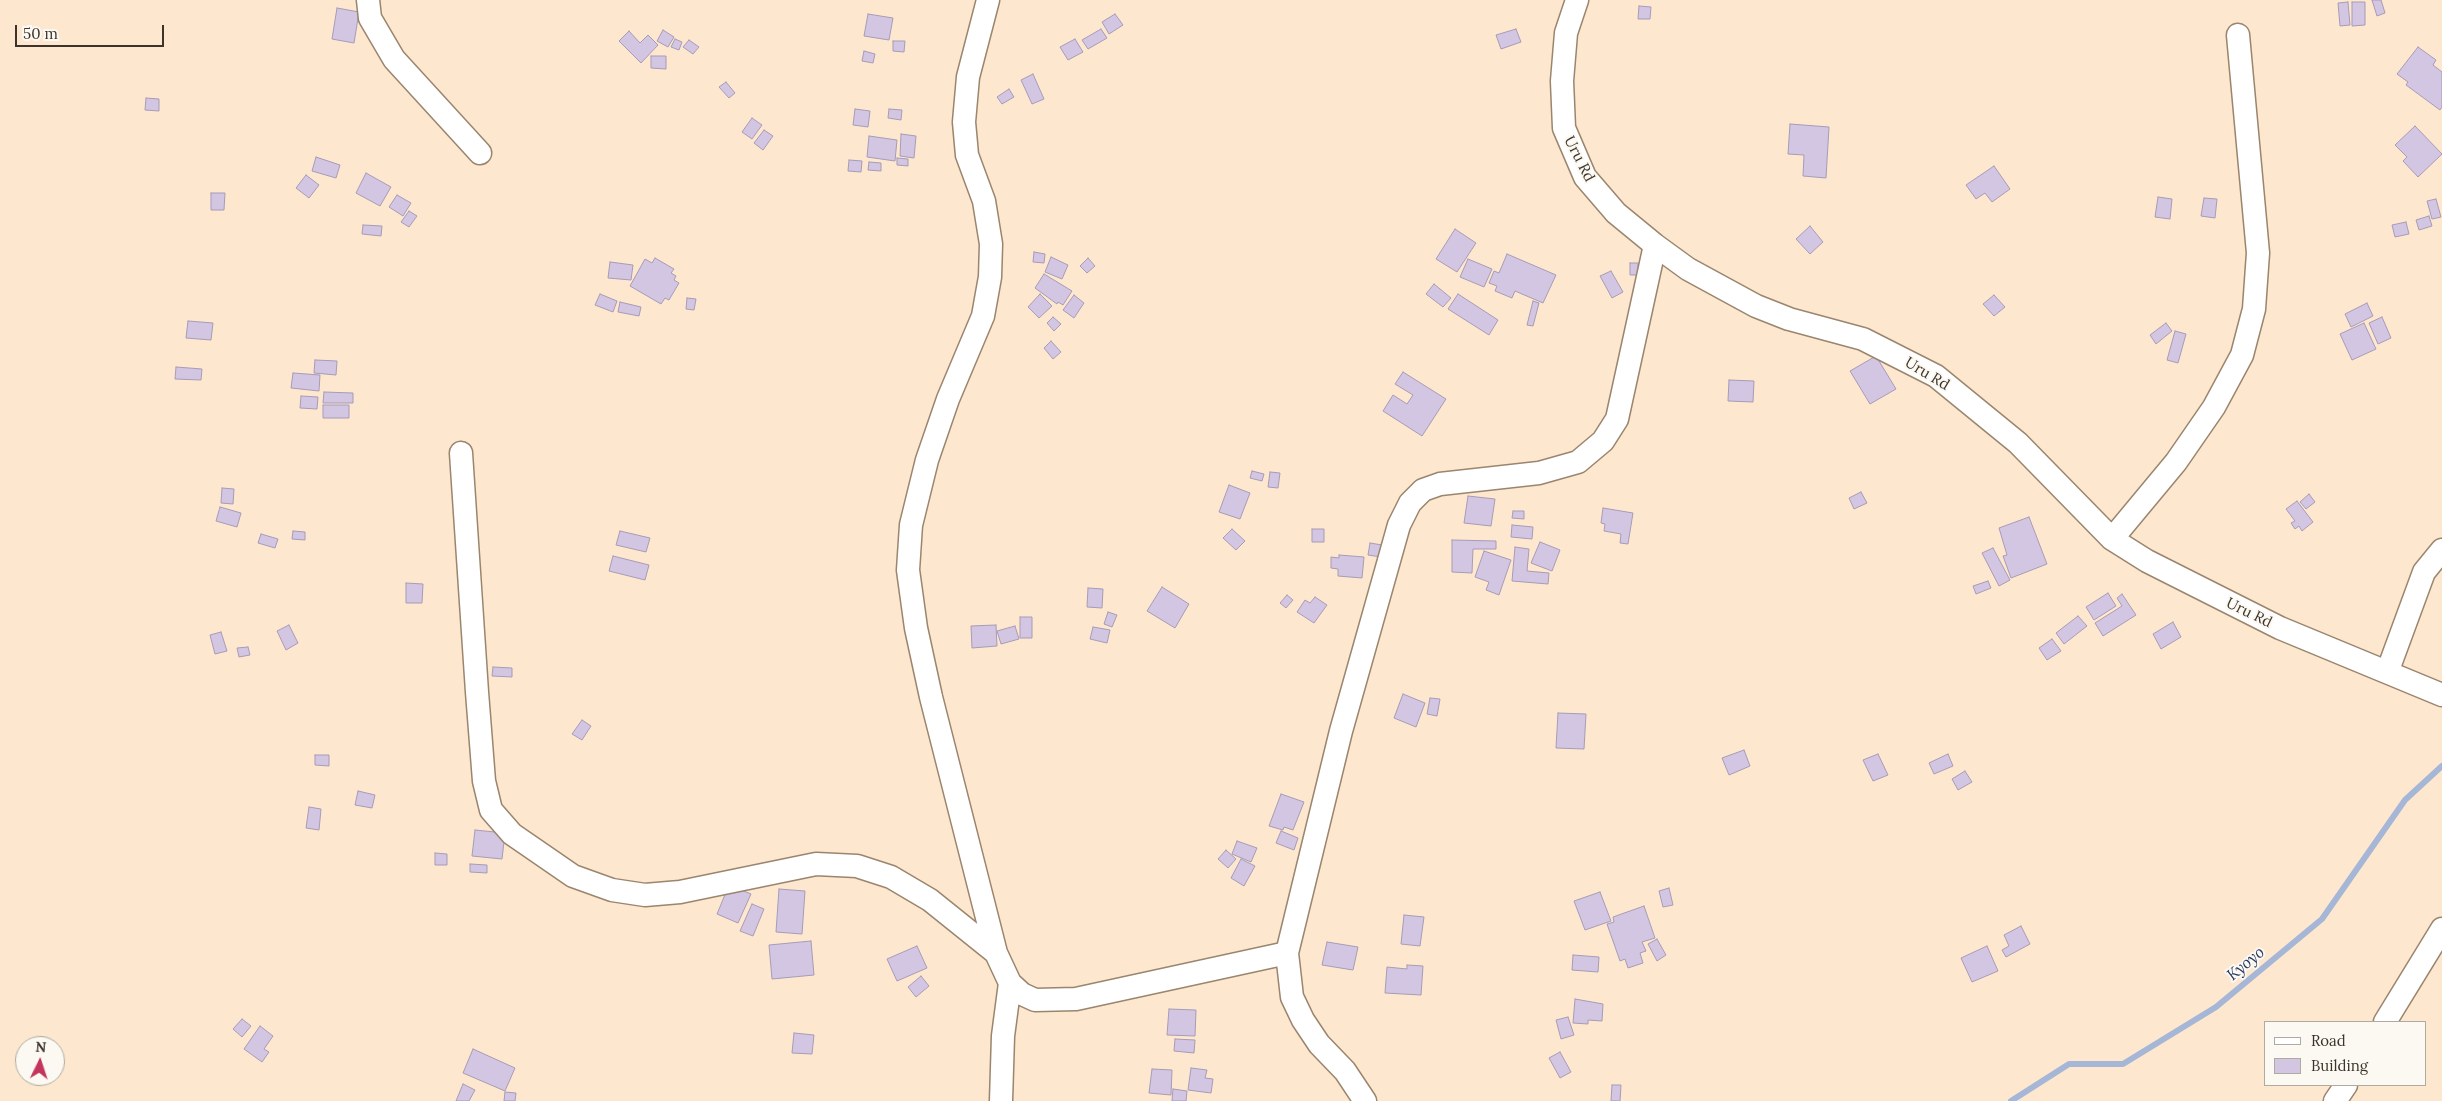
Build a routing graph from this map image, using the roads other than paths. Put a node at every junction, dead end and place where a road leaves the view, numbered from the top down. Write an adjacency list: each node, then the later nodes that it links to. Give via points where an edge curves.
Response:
1 (368, 0): 5 (street, via 370,18 394,59)
2 (988, 0): 13 (street, via 968,77 964,122 967,155 984,200 991,244 990,277 983,316 948,399 927,460 911,525 908,570 931,697)
3 (1577, 0): 6 (street, Uru Rd, via 1566,33 1562,81 1564,128 1585,177 1616,213)
4 (2238, 35): 8 (street, via 2258,253 2252,318 2242,355 2214,407 2176,462)
5 (480, 153)
6 (1655, 246): 8 (street, Uru Rd, via 1688,269 1756,306 1789,319 1863,339 1936,376 2018,443); 14 (street, via 1617,419 1603,441 1578,462 1539,473 1440,484 1424,490 1410,503 1399,525 1341,731)
7 (461, 453): 13 (street, via 484,781 491,810 512,834 574,876 612,890 645,895 680,892 816,864 857,866 891,876 930,900)
8 (2112, 539): 10 (street, Uru Rd, via 2147,561 2280,628)
9 (2442, 550): 10 (street, via 2424,572)
10 (2388, 670): 11 (street, Uru Rd)
11 (2442, 695)
12 (2442, 929): 16 (street)
13 (996, 953): 15 (street)
14 (1287, 953): 15 (street, via 1076,999 1035,1000 1022,994); 19 (street, via 1292,997 1303,1020)
15 (1010, 982): 18 (street, via 1003,1036)
16 (2386, 1021)
17 (2345, 1086): 20 (street)
18 (1001, 1101)
19 (1366, 1101)
20 (2335, 1101)

